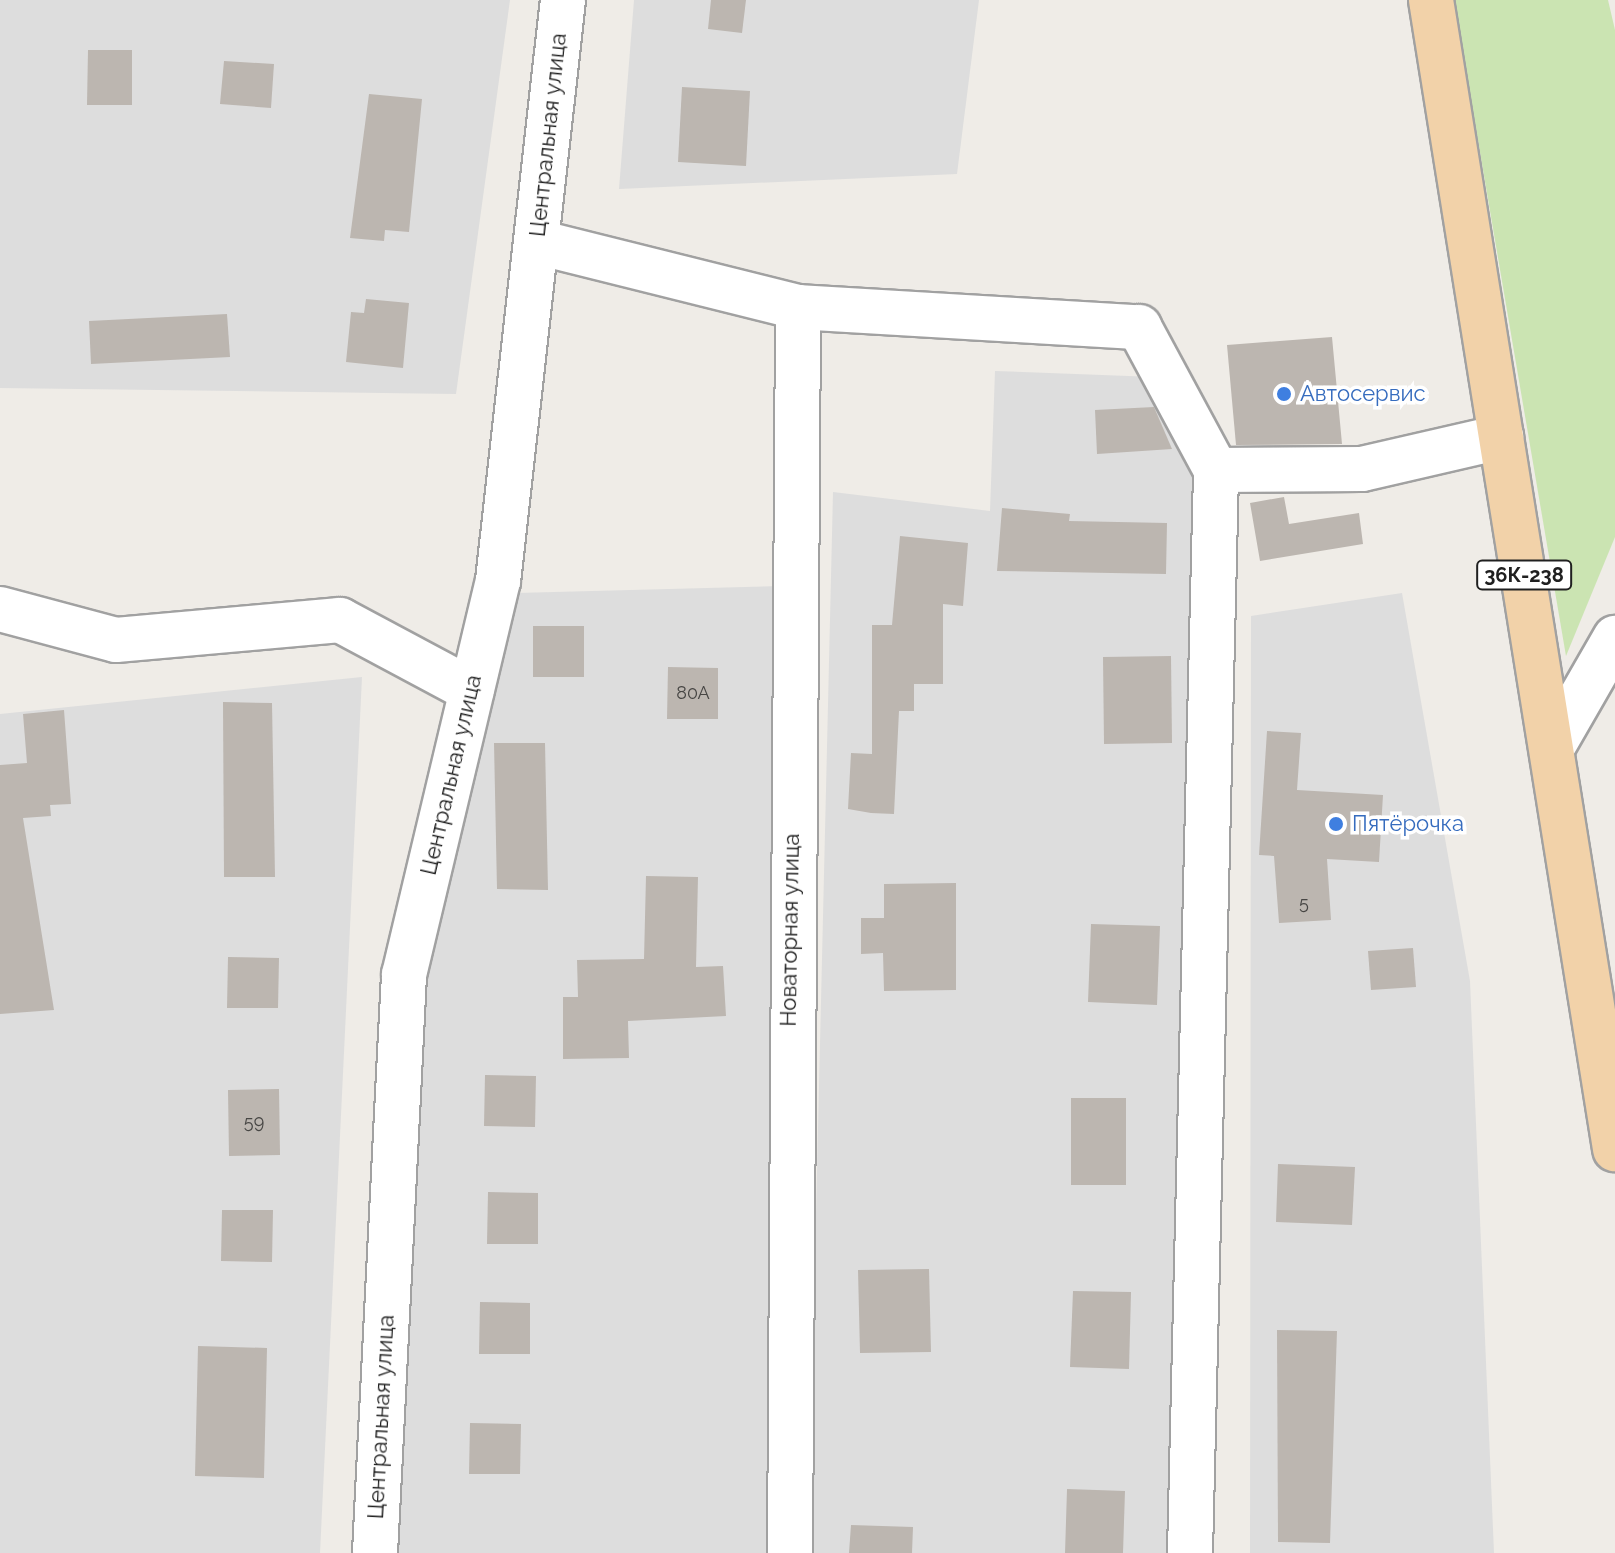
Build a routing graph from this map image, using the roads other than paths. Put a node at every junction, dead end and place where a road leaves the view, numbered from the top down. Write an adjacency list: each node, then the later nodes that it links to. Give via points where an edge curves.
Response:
1 (563, 0): 3 (street, Центральная улица)
2 (1431, 0): 5 (main road, 36К-238)
3 (537, 242): 4 (street); 9 (street, Центральная улица, via 498,581)
4 (798, 307): 6 (street, via 1139,327); 13 (street, Новаторная улица)
5 (1501, 437): 6 (street, via 1362,469); 10 (main road, 36К-238)
6 (1216, 470): 14 (street)
7 (0, 609): 9 (street, via 116,640 340,620)
8 (1615, 638): 10 (street)
9 (471, 690): 12 (street, Центральная улица, via 404,975)
10 (1553, 746): 11 (main road, 36К-238)
11 (1615, 1149)
12 (375, 1553)
13 (790, 1553)
14 (1190, 1553)

